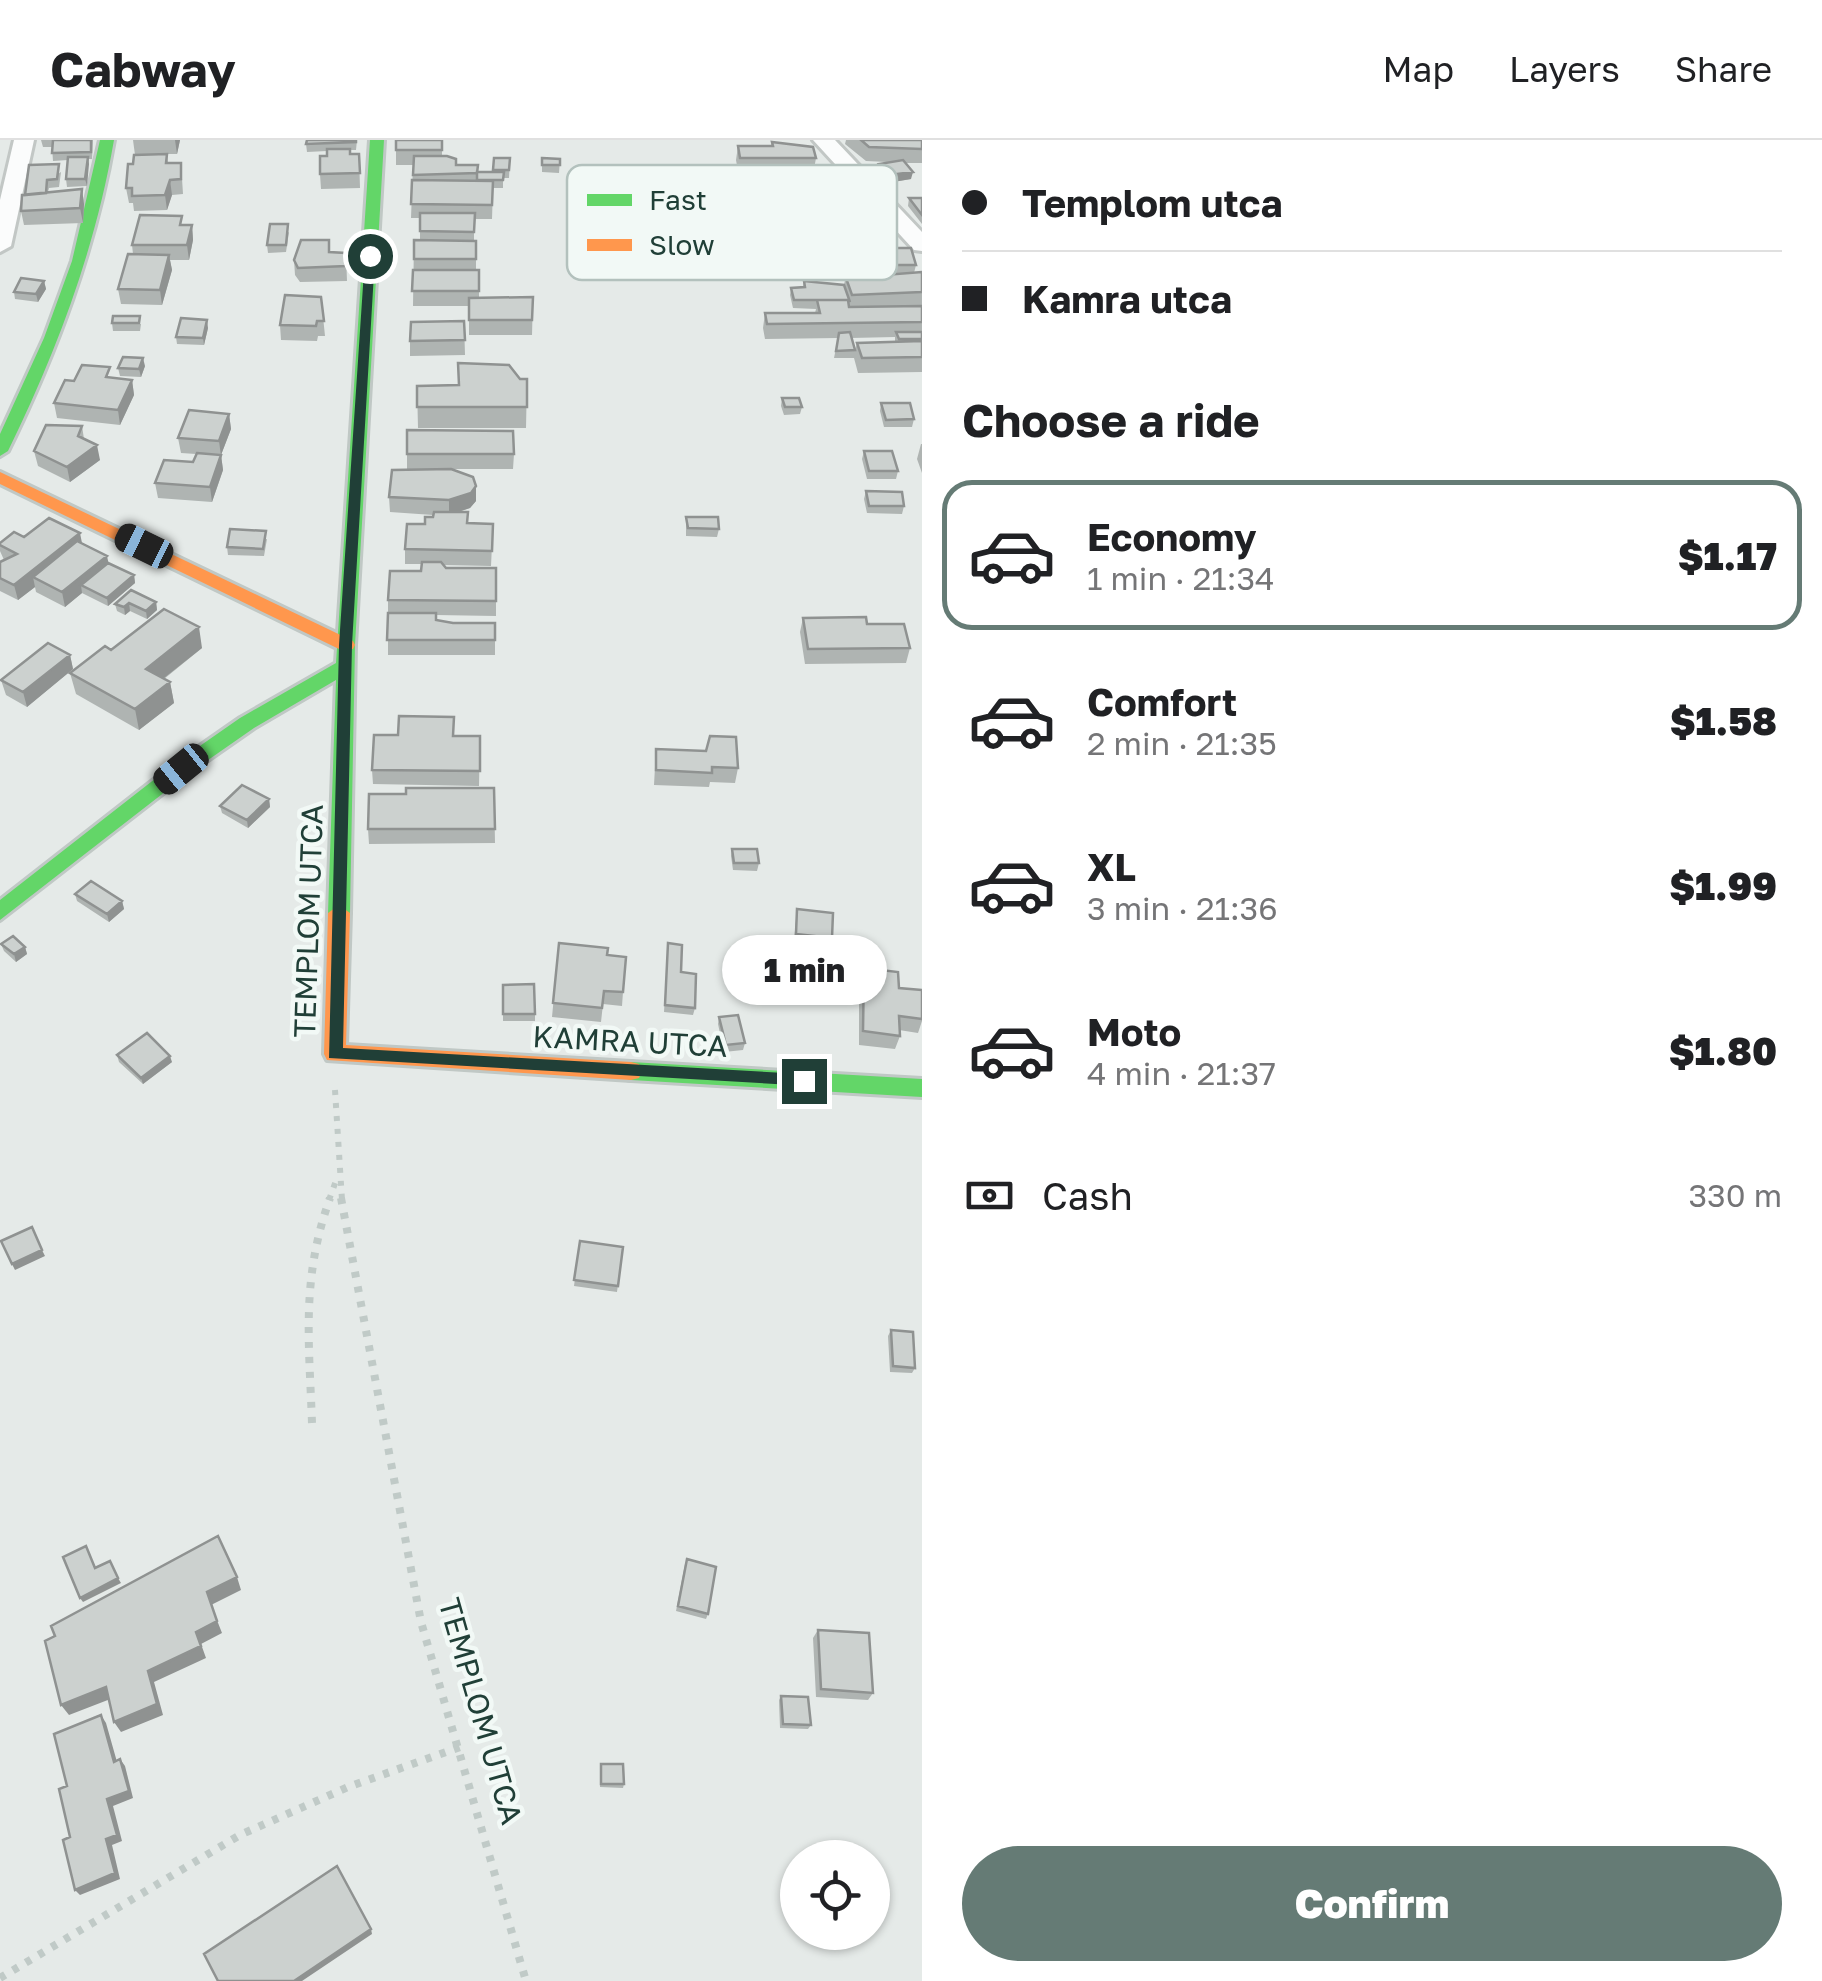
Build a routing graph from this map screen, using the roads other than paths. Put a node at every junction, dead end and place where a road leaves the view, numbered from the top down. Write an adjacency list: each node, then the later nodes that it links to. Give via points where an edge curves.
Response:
1 (24, 140): 7 (street)
2 (107, 140): 9 (street, via 96,225 78,282)
3 (377, 140): 11 (street, TEMPLOM UTCA)
4 (822, 140): 5 (street)
5 (852, 165)
6 (897, 217): 8 (street)
7 (0, 246)
8 (922, 246)
9 (0, 451)
10 (0, 477): 11 (street)
11 (346, 655): 12 (street, via 181,769); 13 (street, TEMPLOM UTCA)
12 (0, 912)
13 (334, 1054): 14 (street, KAMRA UTCA)
14 (922, 1088)

